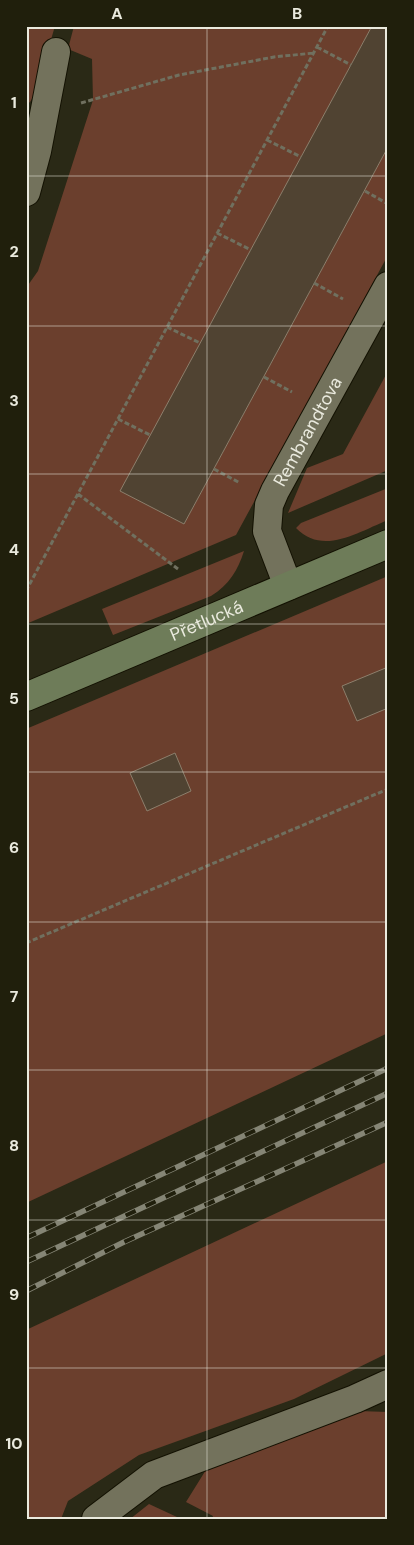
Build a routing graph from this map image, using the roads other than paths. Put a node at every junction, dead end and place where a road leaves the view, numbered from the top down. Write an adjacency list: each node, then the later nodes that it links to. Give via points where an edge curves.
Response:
1 (56, 52): 2 (street, via 38,151)
2 (26, 192)
3 (388, 286): 5 (street, Rembrandtova, via 269,505 267,531)
4 (388, 544): 5 (street, Přetlucká)
5 (288, 586): 6 (street, Přetlucká)
6 (26, 697)
7 (388, 1384): 8 (street, via 154,1475)
8 (96, 1519)

